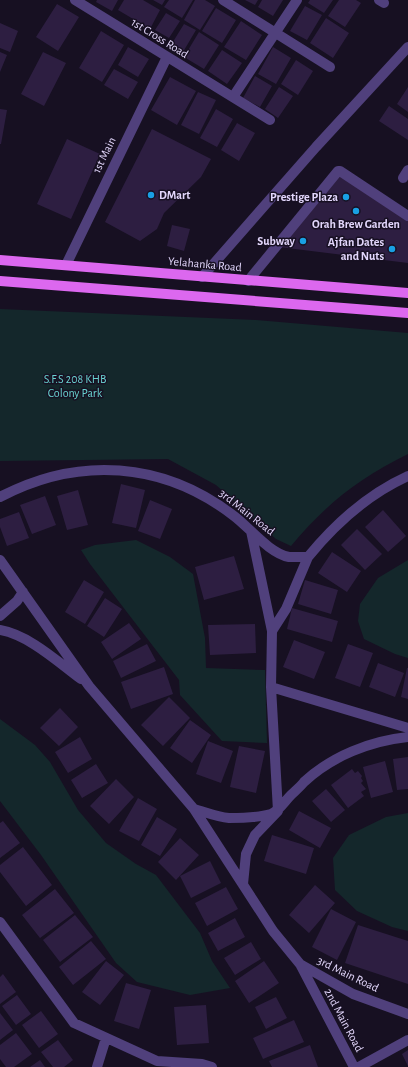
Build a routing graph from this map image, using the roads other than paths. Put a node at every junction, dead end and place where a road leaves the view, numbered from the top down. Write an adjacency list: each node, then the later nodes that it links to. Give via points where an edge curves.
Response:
1 (75, 0): 6 (street, 1st Cross Road)
2 (223, 0): 4 (street)
3 (297, 0): 4 (street)
4 (275, 32): 7 (street); 8 (street)
5 (408, 47): 13 (street)
6 (166, 57): 8 (street, 1st Cross Road); 12 (street, 1st Main)
7 (330, 67)
8 (232, 97): 9 (street, 1st Cross Road)
9 (270, 120)
10 (408, 216): 15 (street, via 338,171)
11 (0, 260): 12 (main road, Yelahanka Road)
12 (66, 266): 13 (main road, Yelahanka Road)
13 (202, 277): 15 (main road, Yelahanka Road)
14 (0, 281): 17 (main road)
15 (248, 281): 16 (main road, Yelahanka Road)
16 (408, 293)
17 (408, 313)
18 (408, 476): 21 (street, via 383,489 342,520)
19 (0, 497): 20 (street, 3rd Main Road, via 33,482 72,472 136,472 157,476 198,492)
20 (251, 531): 21 (street, 3rd Main Road, via 273,549 288,556); 26 (street)
21 (308, 557): 26 (street, via 286,609)
22 (0, 560): 23 (street)
23 (23, 592): 24 (street); 27 (street)
24 (0, 616)
25 (0, 630): 27 (street, via 12,632 44,651)
26 (272, 631): 28 (street)
27 (89, 686): 31 (street)
28 (271, 687): 29 (street); 32 (street)
29 (408, 728)
30 (408, 737): 32 (street, via 375,743 338,758 305,781)
31 (194, 809): 32 (street, via 229,818); 33 (street)
32 (278, 811): 33 (street, via 255,835 246,854)
33 (243, 884): 35 (street, via 273,931)
34 (0, 922): 37 (street, via 74,1023)
35 (300, 964): 36 (street, 3rd Main Road, via 353,994); 42 (street, 2nd Main Road)
36 (408, 1014)
37 (106, 1038): 39 (street, via 157,1061); 40 (street)
38 (408, 1040): 43 (street)
39 (201, 1065): 41 (street)
40 (98, 1067)
41 (212, 1067)
42 (354, 1067)
43 (359, 1067)

